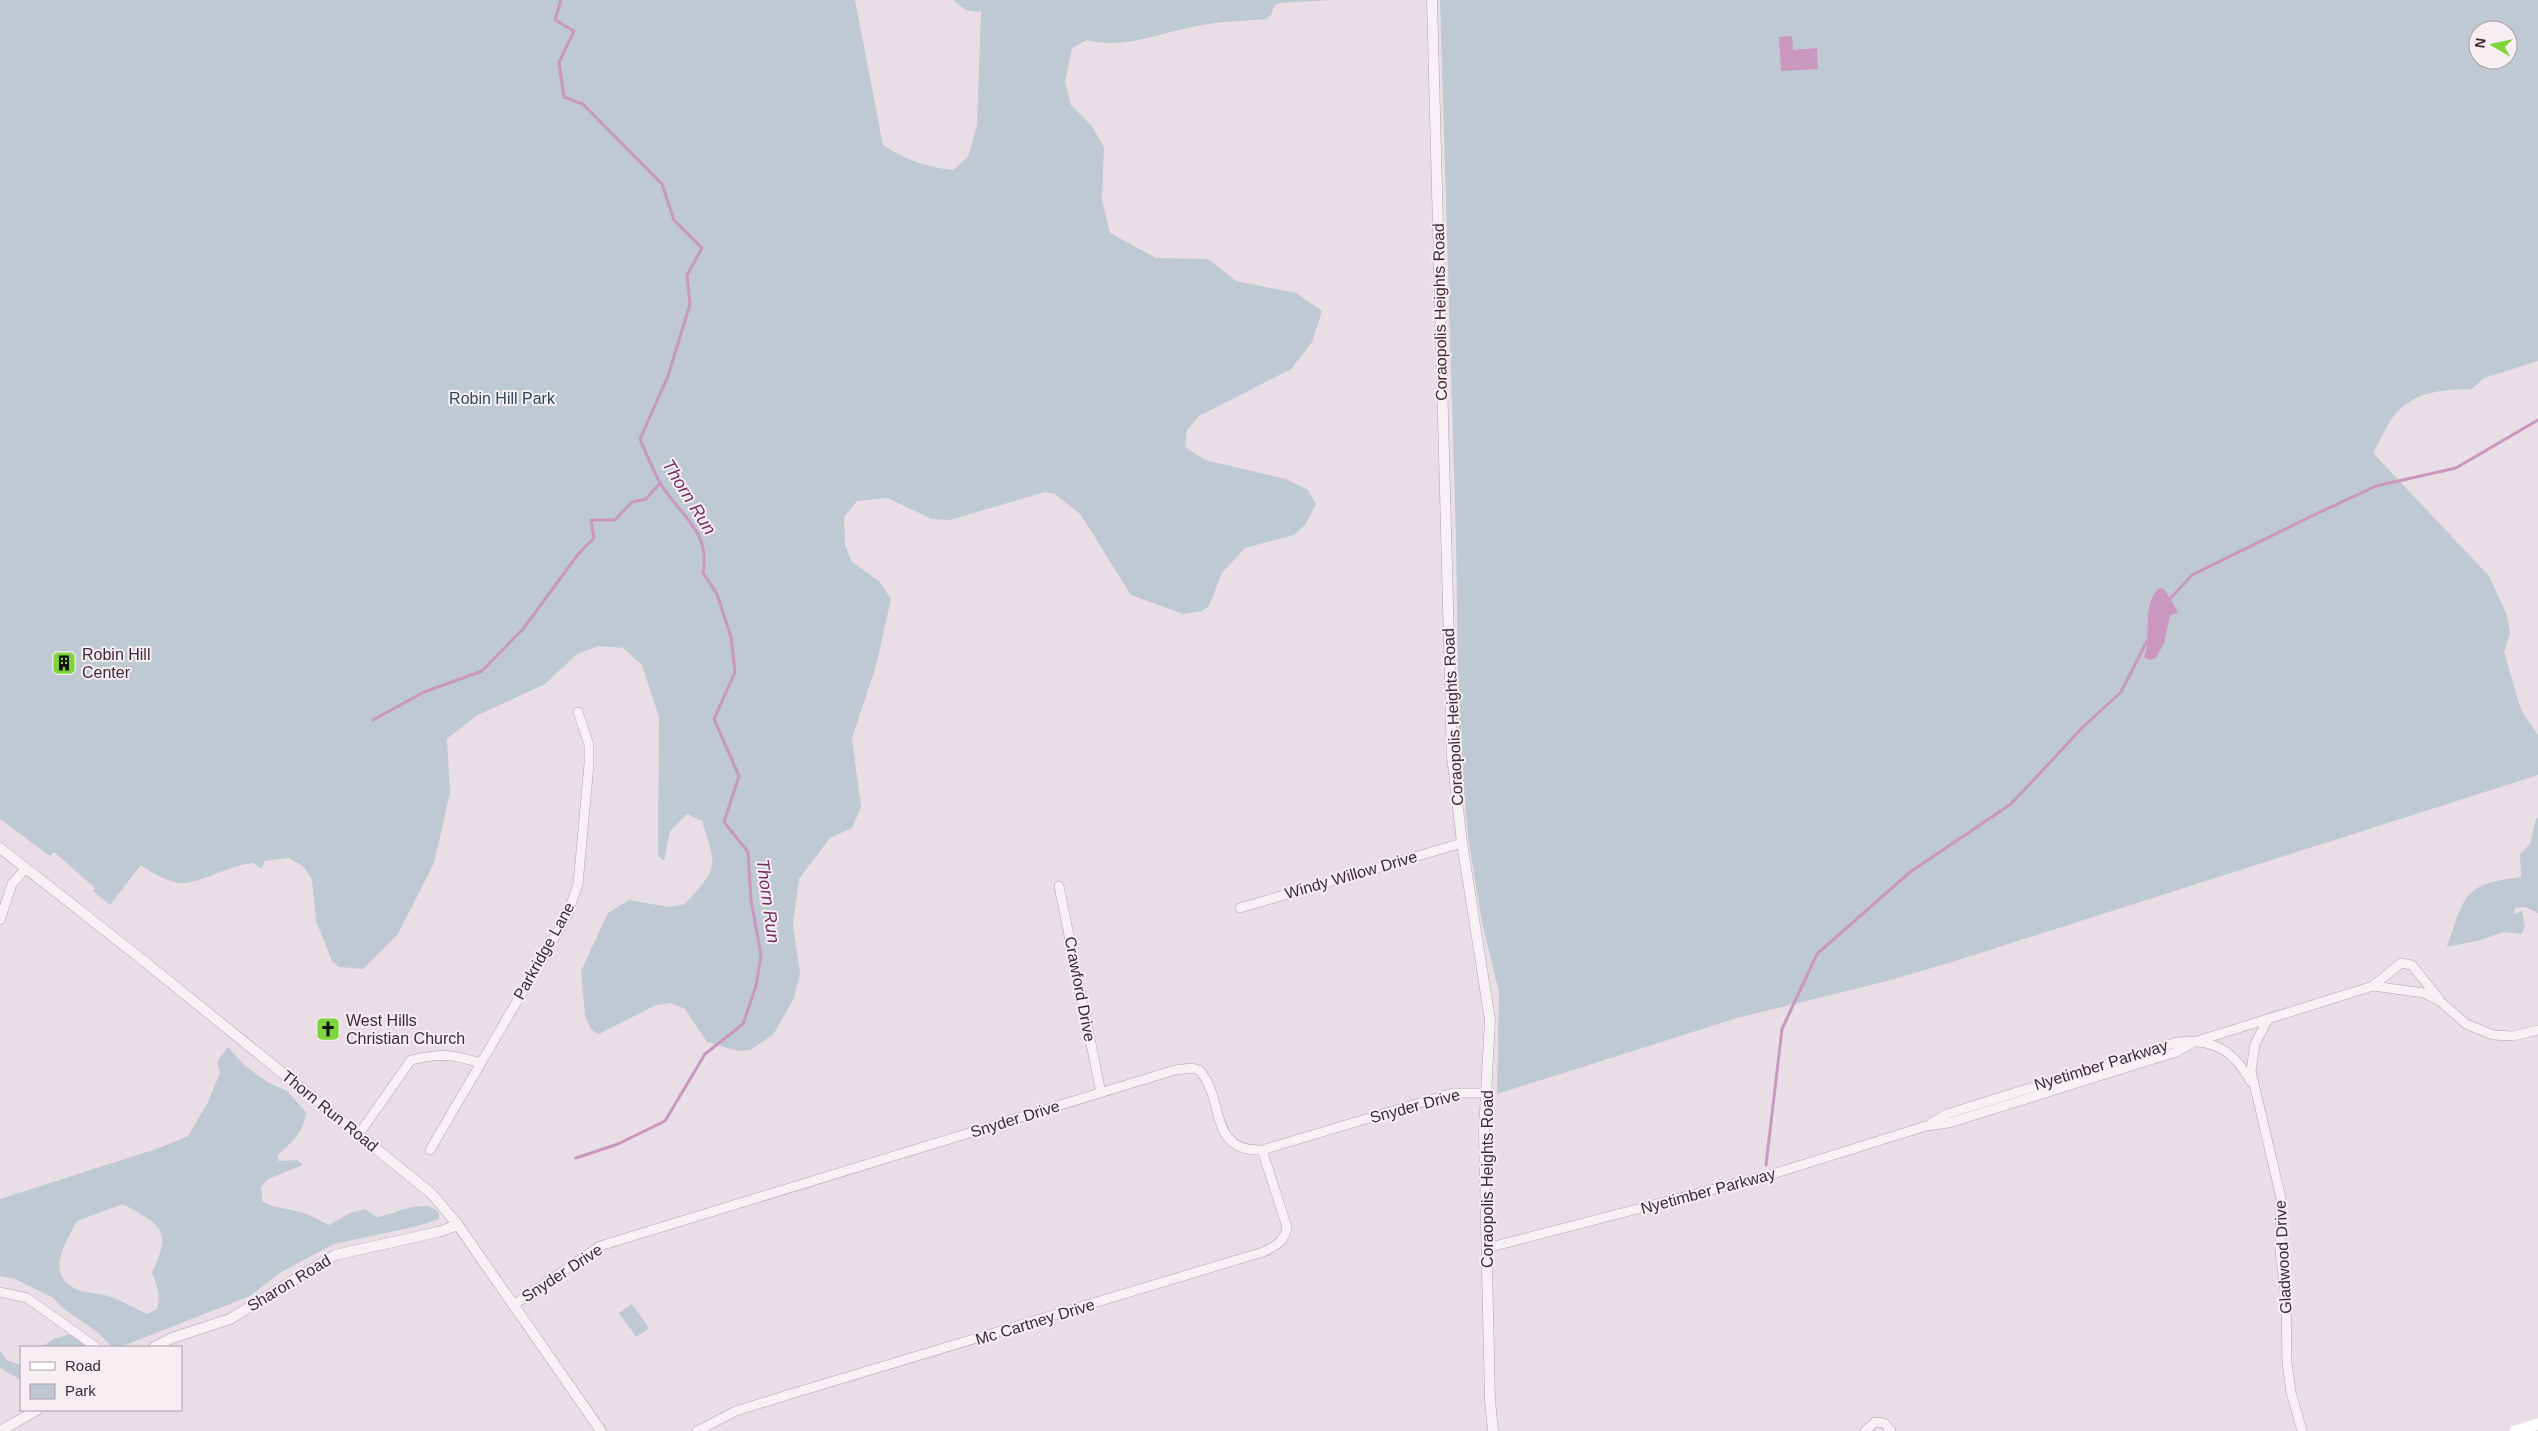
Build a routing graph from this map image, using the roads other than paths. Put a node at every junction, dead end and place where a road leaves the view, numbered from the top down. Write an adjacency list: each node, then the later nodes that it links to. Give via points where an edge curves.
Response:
1 (1432, 0): 3 (street, Coraopolis Heights Road, via 1452,756)
2 (578, 712): 14 (street, Parkridge Lane, via 589,745 578,884 566,916)
3 (1462, 843): 7 (street, Windy Willow Drive); 17 (street, Coraopolis Heights Road, via 1490,1020)
4 (0, 848): 5 (street, Thorn Run Road)
5 (26, 868): 8 (street, via 8,891); 18 (street, Thorn Run Road)
6 (1059, 886): 16 (street, Crawford Drive)
7 (1240, 908)
8 (0, 920)
9 (2372, 986): 10 (street, via 2424,994); 10 (street, via 2401,963 2412,965); 11 (street, Nyetimber Parkway)
10 (2440, 1001): 12 (street, via 2466,1024 2484,1032 2513,1036)
11 (2268, 1019): 13 (street, Nyetimber Parkway); 15 (street, Gladwood Drive, via 2255,1044)
12 (2538, 1030)
13 (2194, 1042): 15 (street, Gladwood Drive, via 2228,1051); 22 (street, Nyetimber Parkway, via 2172,1043 1947,1114 1926,1126 1776,1173)
14 (480, 1063): 18 (street, via 453,1055 430,1055 411,1060); 19 (street, Parkridge Lane)
15 (2252, 1084): 35 (street, Gladwood Drive, via 2281,1198 2279,1242 2286,1299 2287,1363)
16 (1101, 1092): 20 (street, Snyder Drive, via 1176,1070 1199,1070 1208,1084 1221,1126 1229,1140 1241,1148); 24 (street, Snyder Drive, via 600,1246)
17 (1485, 1093): 20 (street, Snyder Drive, via 1459,1092 1439,1096); 22 (street, Coraopolis Heights Road)
18 (359, 1134): 21 (street, Thorn Run Road, via 432,1194)
19 (430, 1150)
20 (1262, 1150): 31 (street, Mc Cartney Drive, via 1287,1227 1279,1243 1263,1252 794,1393 736,1412)
21 (458, 1225): 24 (street, Thorn Run Road); 26 (street, Sharon Road, via 335,1255 230,1319)
22 (1487, 1248): 32 (street, Coraopolis Heights Road)
23 (0, 1292): 25 (street, via 26,1298)
24 (515, 1304): 30 (street, Thorn Run Road)
25 (95, 1346)
26 (156, 1346)
27 (35, 1411): 29 (street)
28 (2538, 1424): 36 (main road)
29 (0, 1431)
30 (601, 1431)
31 (697, 1431)
32 (1493, 1431)
33 (1865, 1431): 34 (street, via 1874,1422 1884,1423)
34 (1891, 1431)
35 (2302, 1431)
36 (2515, 1431)

